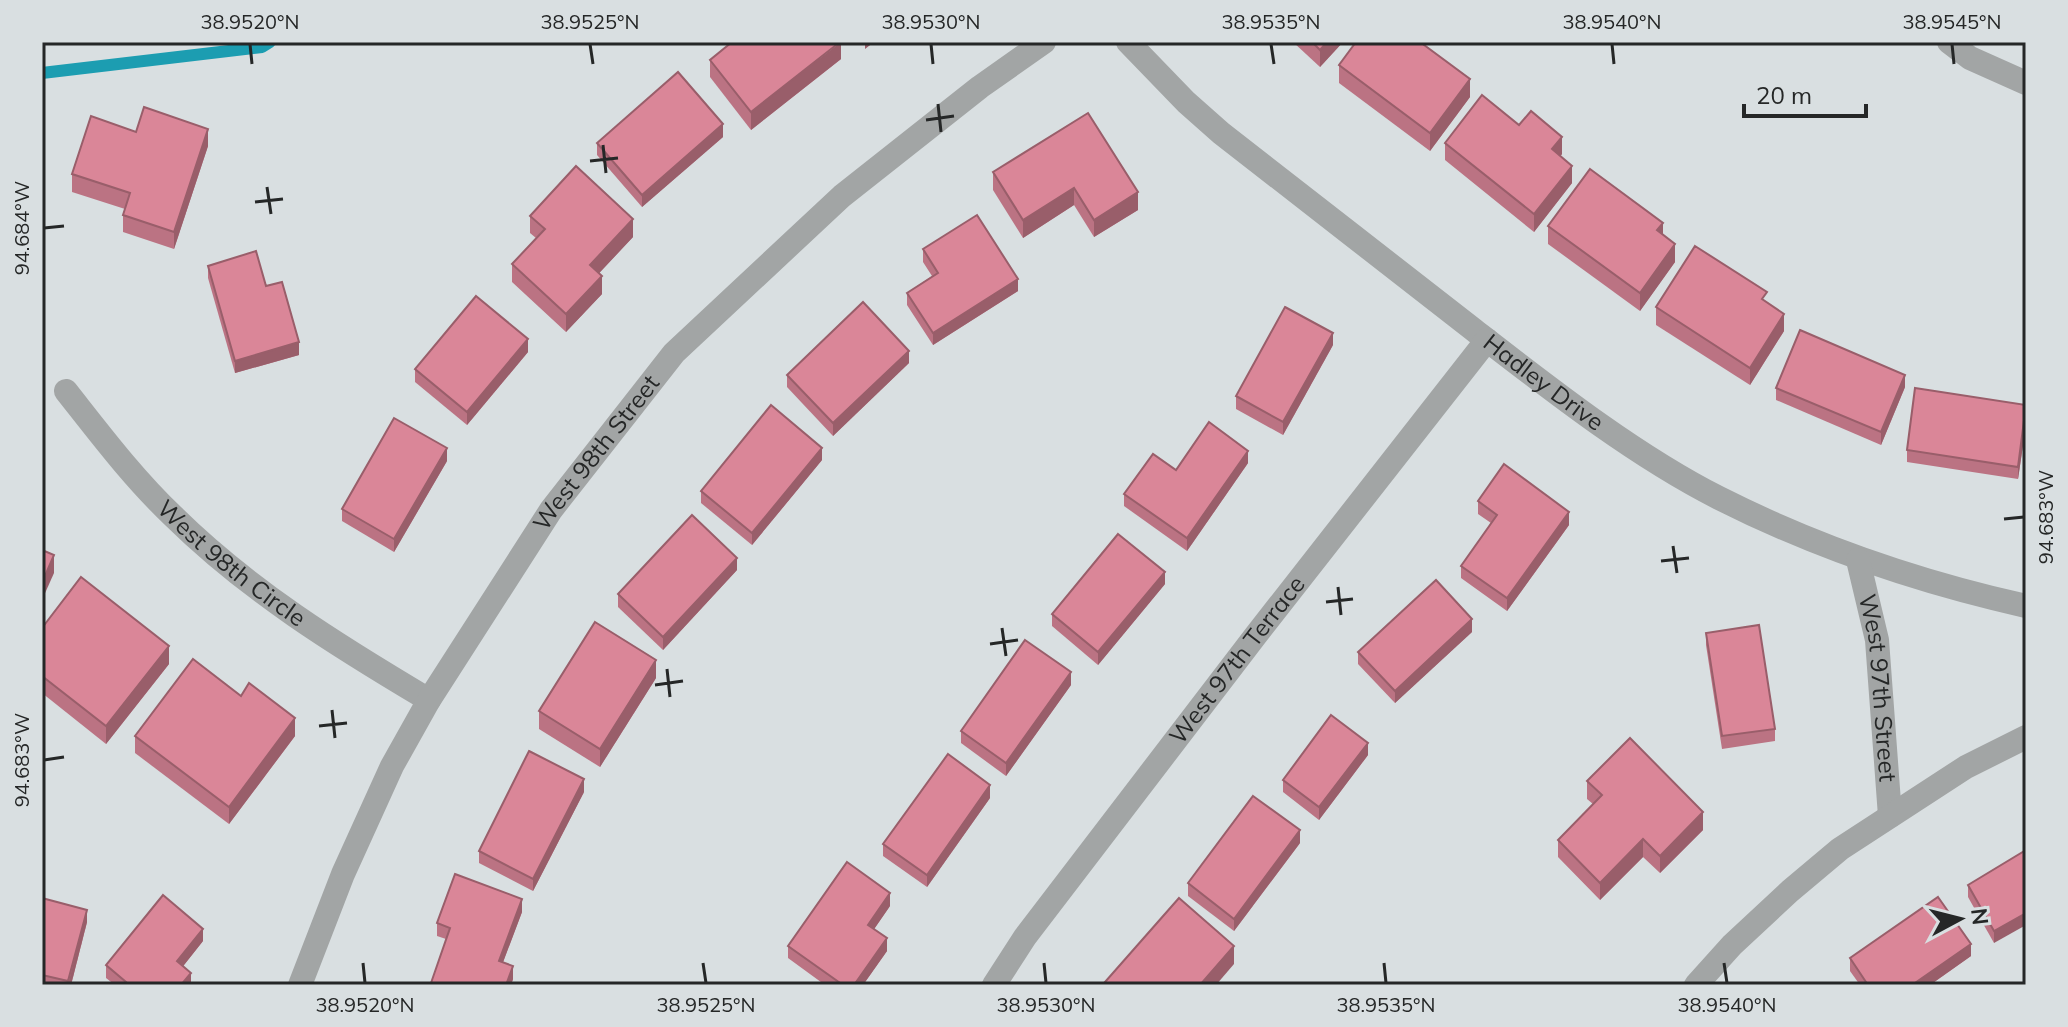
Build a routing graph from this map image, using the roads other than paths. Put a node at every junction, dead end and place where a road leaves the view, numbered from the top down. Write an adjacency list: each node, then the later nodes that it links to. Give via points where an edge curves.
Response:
1 (1044, 42): 9 (street, West 98th Street, via 842,196 674,353 551,510)
2 (1128, 42): 5 (street, Hadley Drive, via 1221,133)
3 (1949, 42): 4 (street, via 1970,58)
4 (2026, 83)
5 (1487, 340): 7 (street, Hadley Drive, via 1671,470); 13 (street, West 97th Terrace, via 1034,924)
6 (66, 391): 9 (street, West 98th Circle, via 173,516 256,589)
7 (1858, 560): 8 (street, Hadley Drive); 11 (street, West 97th Street, via 1877,640)
8 (2026, 606)
9 (429, 700): 12 (street, West 98th Street, via 343,874)
10 (2026, 737): 11 (street, West 97th Street, via 1966,767)
11 (1890, 816): 14 (street, West 97th Street, via 1790,891)
12 (300, 985)
13 (994, 985)
14 (1696, 985)

